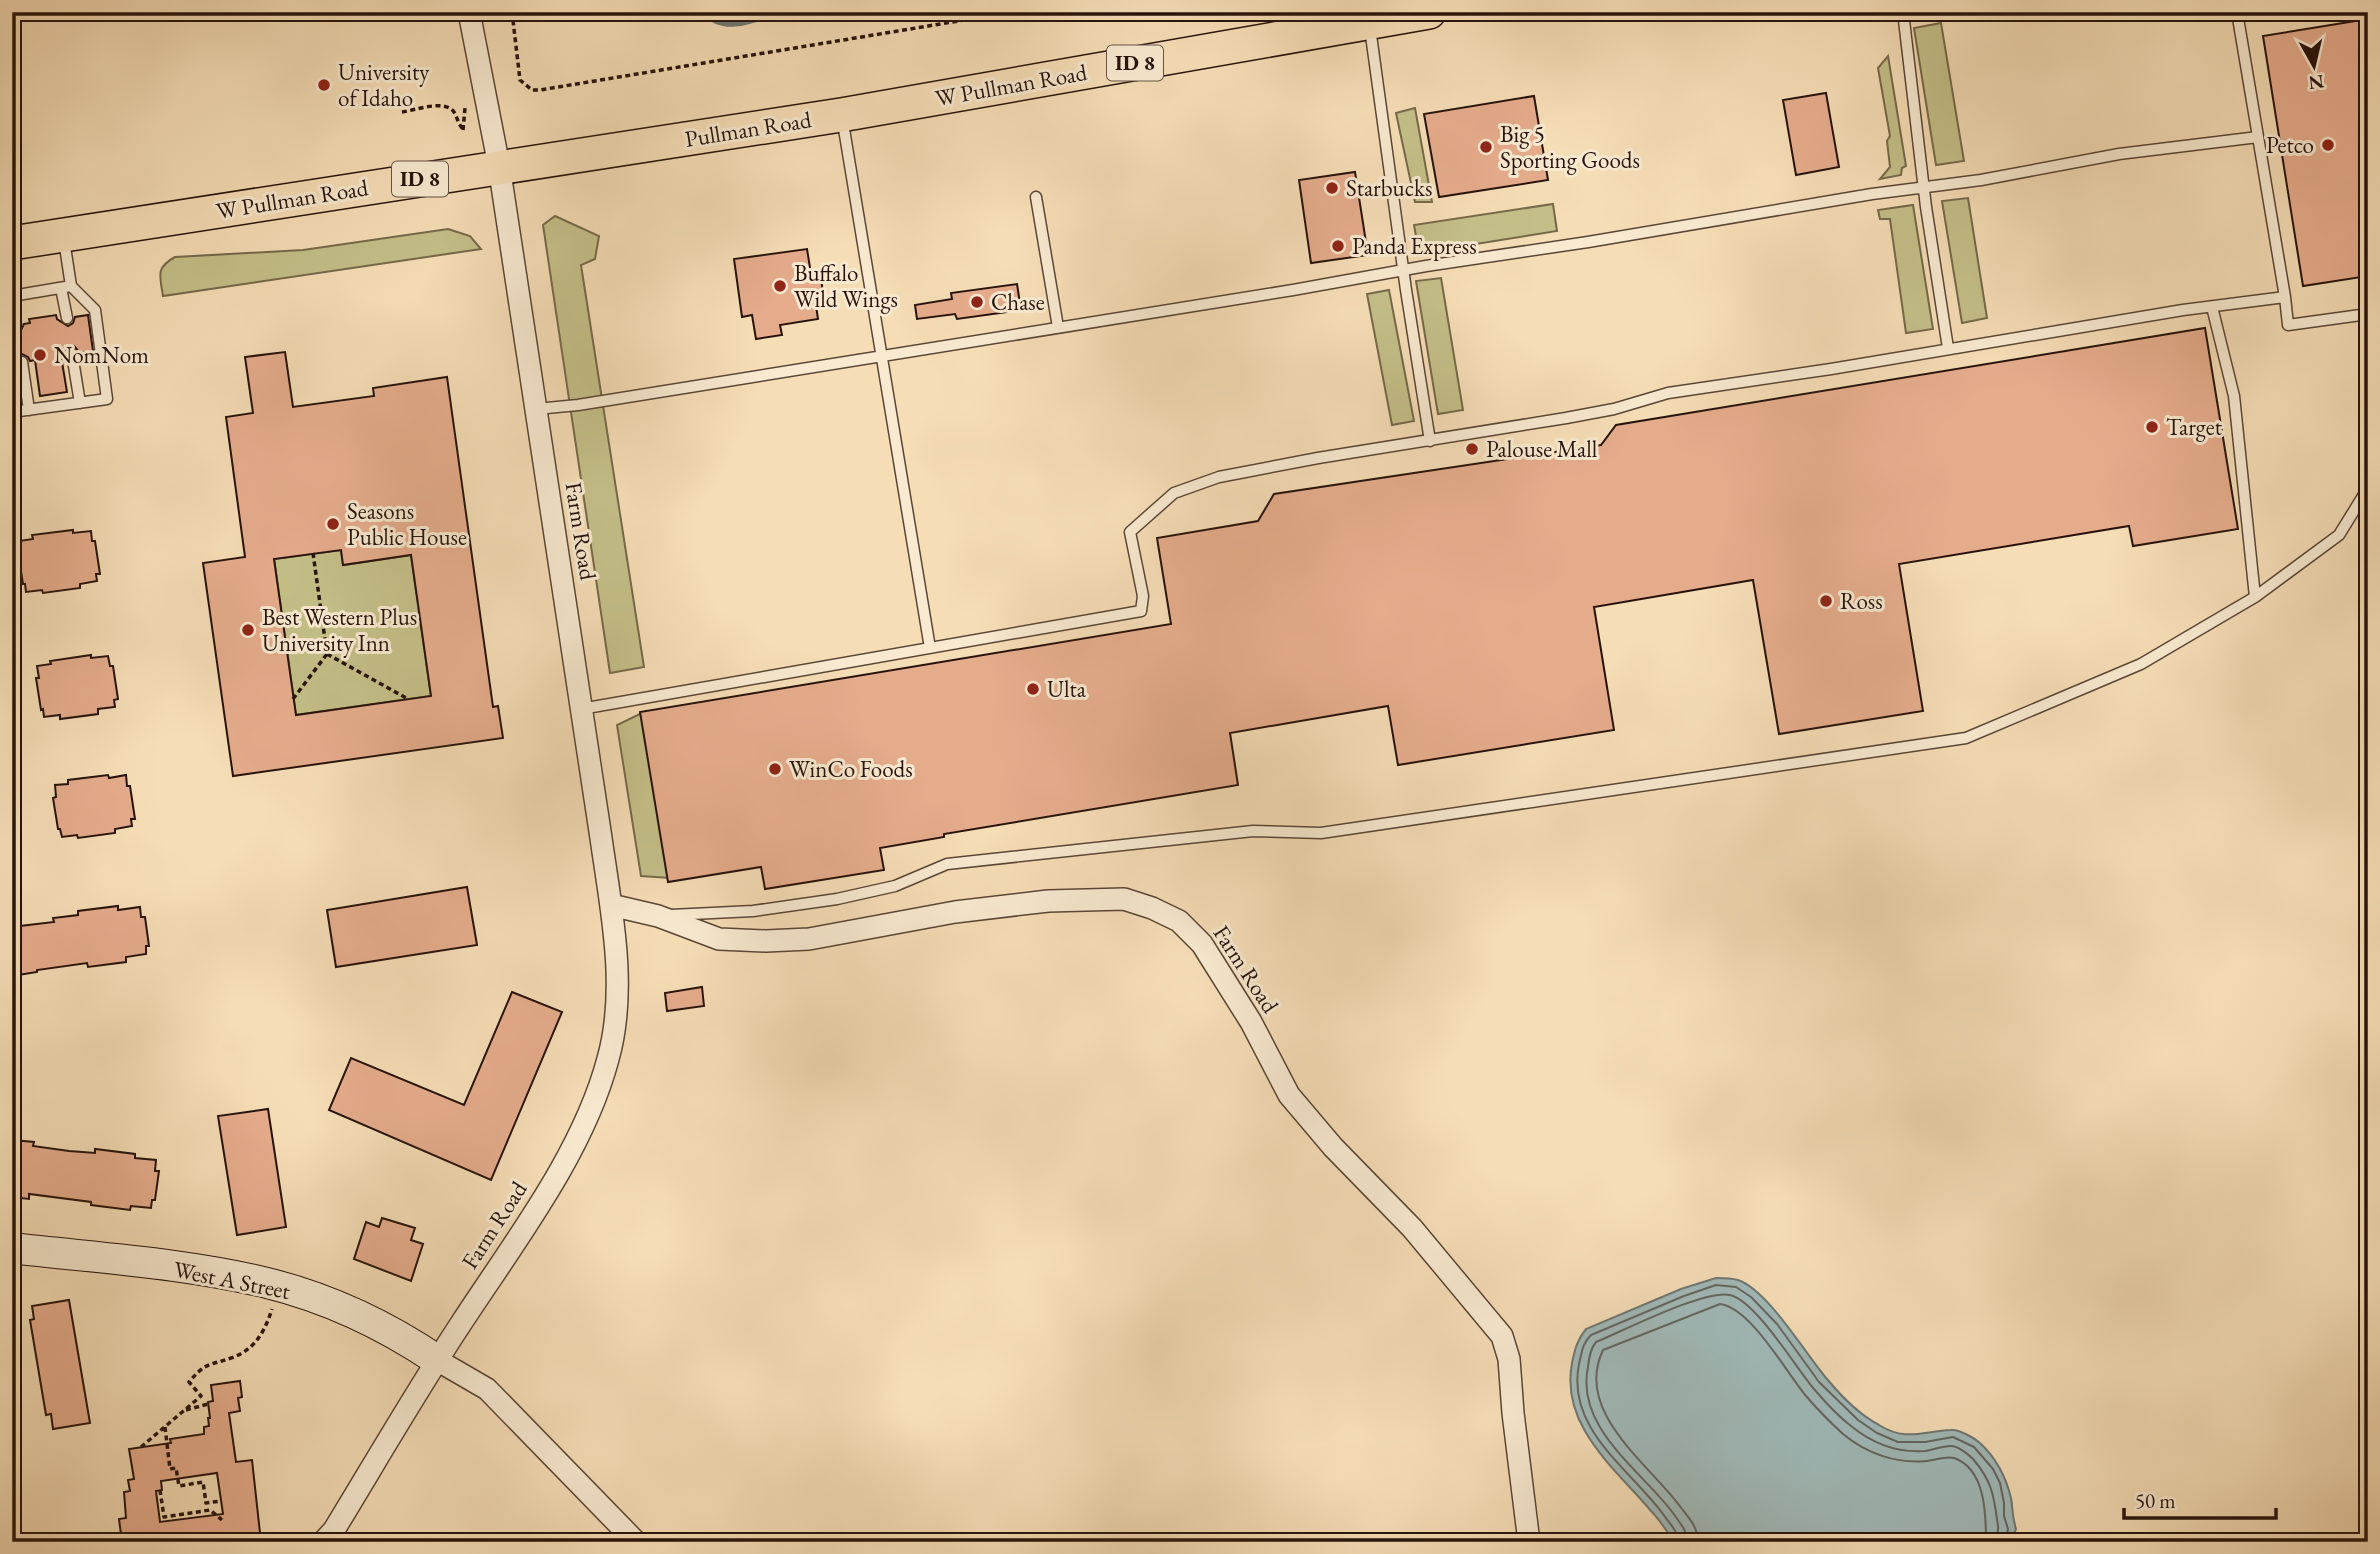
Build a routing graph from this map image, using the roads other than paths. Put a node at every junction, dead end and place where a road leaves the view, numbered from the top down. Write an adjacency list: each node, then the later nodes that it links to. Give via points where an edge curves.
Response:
1 (470, 12): 9 (street, Farm Road)
2 (1429, 12): 5 (main road, W Pullman Road / ID 8)
3 (1903, 12): 10 (lane)
4 (2237, 12): 7 (lane)
5 (1369, 22): 6 (main road, W Pullman Road / ID 8); 14 (lane)
6 (841, 115): 8 (main road, Pullman Road / ID 8); 25 (lane)
7 (2258, 137): 10 (lane); 17 (lane)
8 (655, 143): 9 (main road, W Pullman Road / ID 8)
9 (499, 166): 12 (main road, W Pullman Road / ID 8); 28 (street, Farm Road)
10 (1924, 186): 14 (lane); 23 (lane)
11 (1036, 197): 22 (lane)
12 (63, 235): 13 (main road, W Pullman Road / ID 8); 15 (lane)
13 (12, 243)
14 (1404, 270): 22 (lane); 31 (lane)
15 (66, 287): 16 (lane); 20 (lane); 27 (lane, via 95,310 107,399)
16 (12, 297): 21 (lane)
17 (2285, 297): 18 (lane); 19 (lane, via 2288,325)
18 (2212, 307): 23 (lane); 33 (lane, via 2234,396)
19 (2368, 314)
20 (67, 318)
21 (16, 325)
22 (1058, 327): 25 (lane)
23 (1948, 348): 31 (lane, via 1668,393 1614,409)
24 (72, 354): 27 (lane)
25 (881, 355): 28 (lane); 34 (lane)
26 (22, 362): 29 (lane)
27 (80, 403): 29 (lane)
28 (536, 409): 35 (street, Farm Road)
29 (29, 410): 30 (lane)
30 (12, 412)
31 (1430, 441): 34 (lane, via 1219,477 1174,493 1130,532 1143,596 1141,611)
32 (2368, 488): 33 (lane, via 2339,535)
33 (2255, 597): 37 (lane, via 2141,664 1966,738 1321,833 1254,831 947,864 895,886 837,898 753,911)
34 (930, 648): 35 (lane)
35 (581, 709): 36 (street, Farm Road)
36 (611, 905): 37 (street, Farm Road); 39 (street, Farm Road, via 616,1013 609,1058 594,1102 559,1172)
37 (658, 916): 42 (street, Farm Road, via 719,939 766,941 809,939 955,912 1048,901 1124,899 1179,921 1202,944 1251,1022 1289,1095 1412,1228 1502,1336 1509,1359)
38 (12, 1248): 39 (street, West A Street, via 183,1268 266,1283 334,1304 400,1334)
39 (437, 1360): 40 (street, Farm Road); 41 (street, via 487,1389)
40 (323, 1542)
41 (636, 1542)
42 (1529, 1542)

